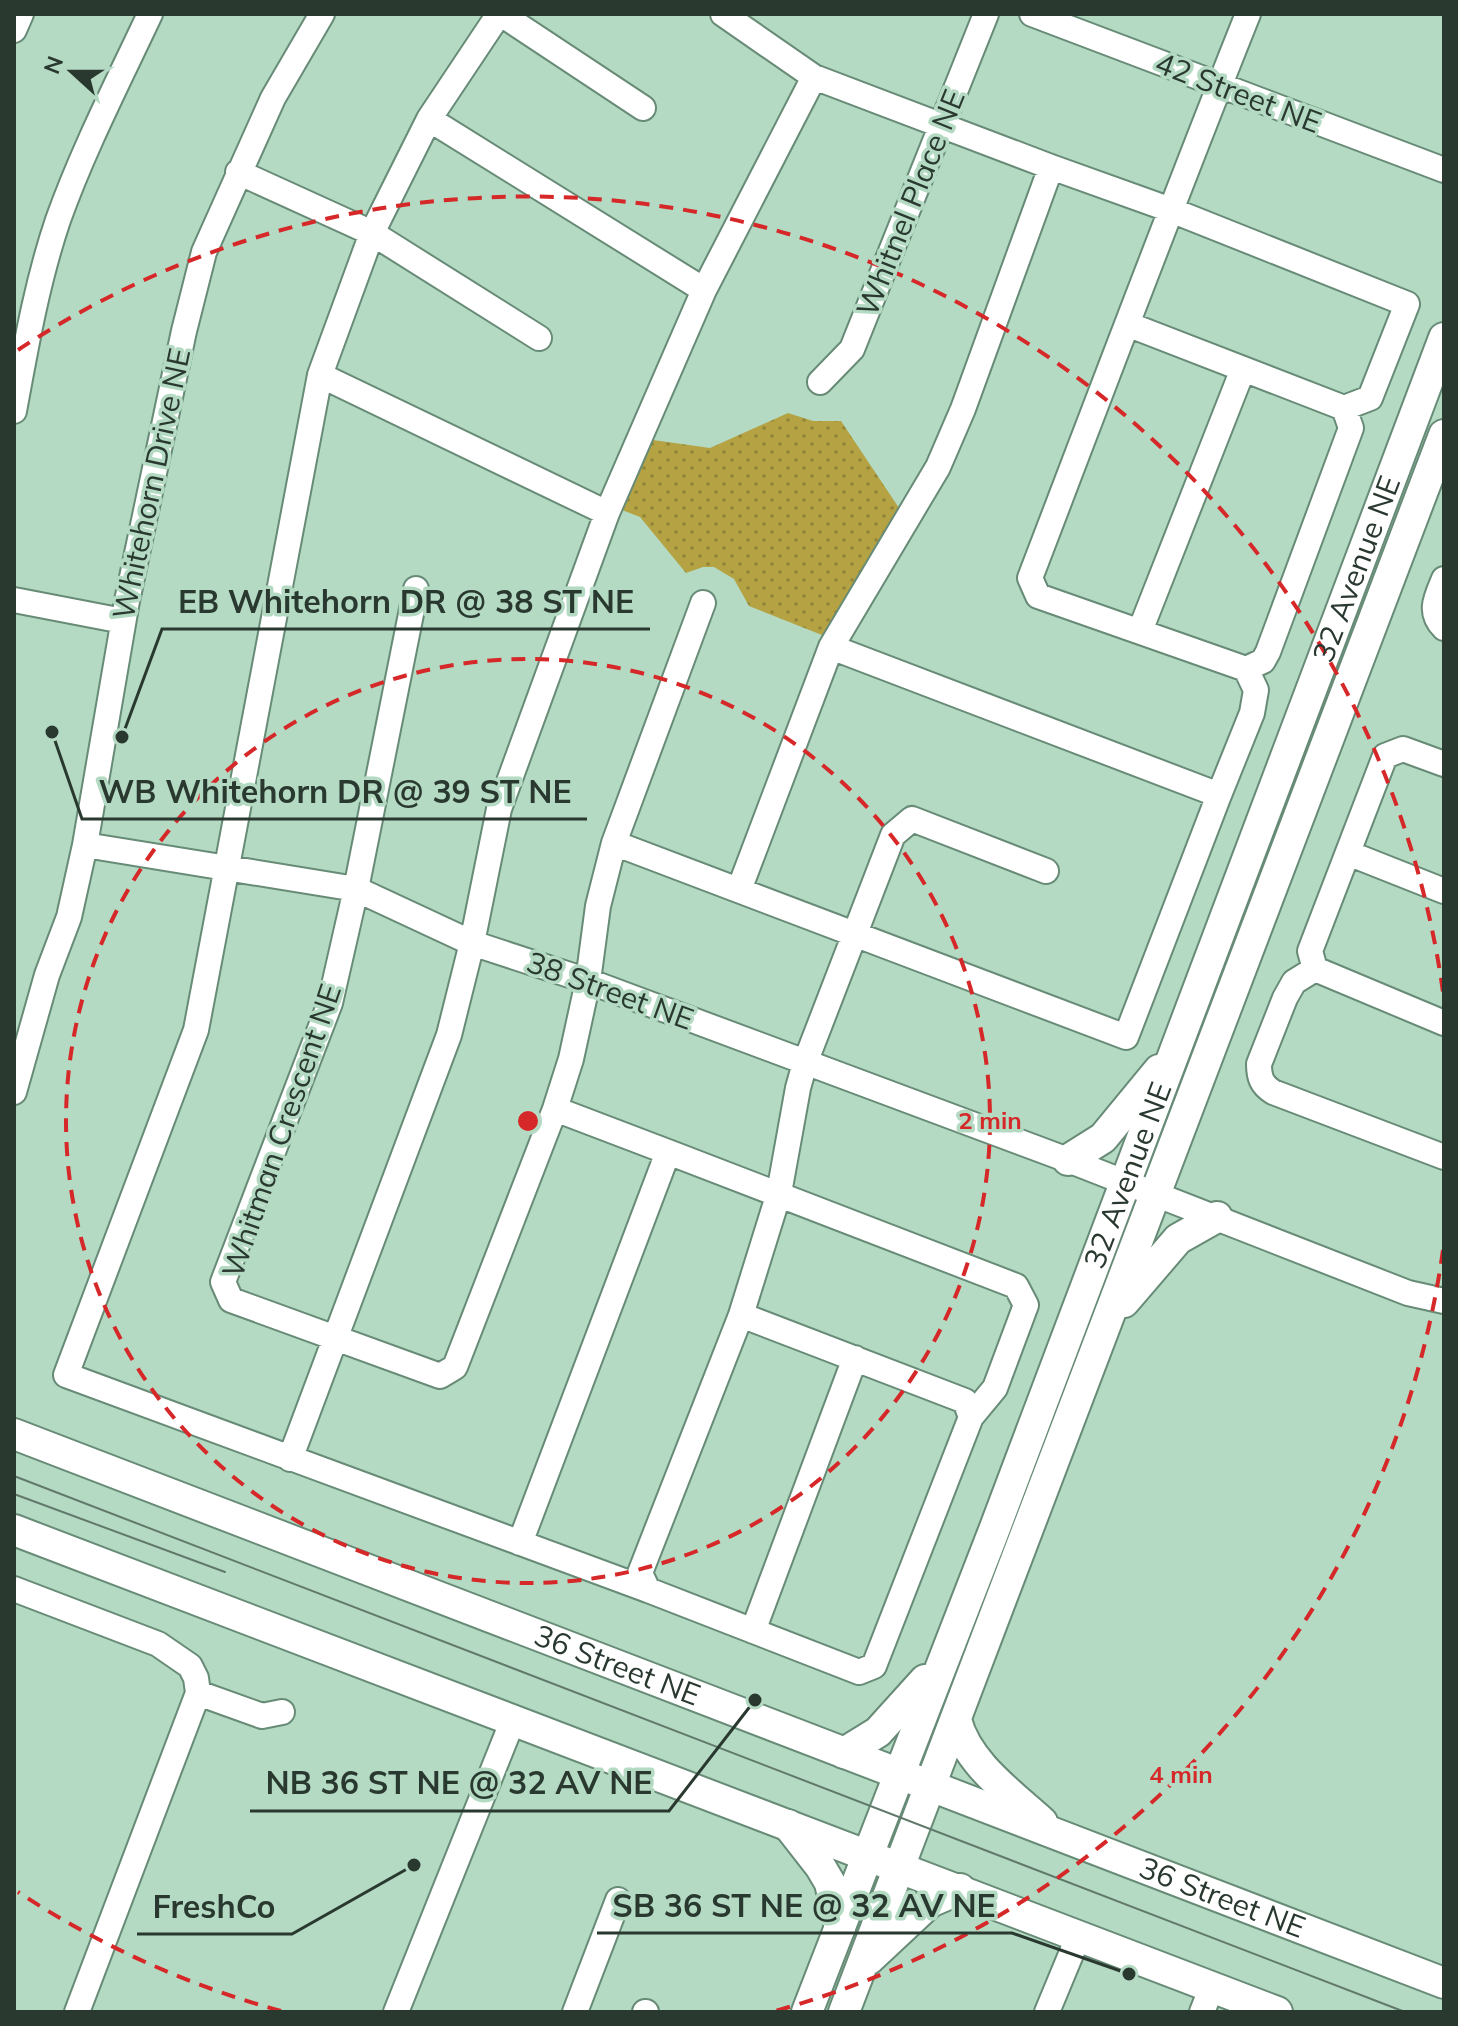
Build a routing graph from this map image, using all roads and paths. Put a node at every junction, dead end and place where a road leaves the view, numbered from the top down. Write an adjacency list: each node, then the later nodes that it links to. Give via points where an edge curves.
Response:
1 (21, 14): 9 (street)
2 (150, 14): 28 (street, via 59,219 36,296)
3 (322, 14): 17 (street, Whitehorn Drive NE)
4 (500, 14): 12 (street); 13 (street)
5 (723, 14): 10 (street)
6 (986, 14): 14 (street, Whitnel Place NE)
7 (1032, 14): 11 (street, 42 Street NE)
8 (1248, 14): 11 (street)
9 (14, 30)
10 (814, 77): 14 (street); 20 (street)
11 (1219, 87): 16 (street, 42 Street NE); 18 (street)
12 (643, 108)
13 (429, 119): 19 (street); 20 (street)
14 (940, 124): 15 (street); 26 (street, Whitnel Place NE, via 852,349)
15 (1051, 167): 18 (street); 38 (street, via 938,467)
16 (1444, 170)
17 (238, 172): 19 (street); 35 (street, Whitehorn Drive NE, via 204,252)
18 (1171, 210): 21 (street); 27 (street, via 1407,304 1370,398)
19 (372, 233): 22 (street); 25 (street)
20 (704, 290): 30 (street)
21 (1127, 324): 24 (street); 37 (street, via 1030,578 1038,596)
22 (539, 338)
23 (1444, 338): 57 (main road, 32 Avenue NE)
24 (1243, 369): 27 (street); 37 (street)
25 (320, 375): 30 (street); 45 (street)
26 (820, 382)
27 (1344, 408): 39 (street, via 1351,428 1268,652 1263,661)
28 (14, 411)
29 (1444, 435): 66 (main road, 32 Avenue NE)
30 (607, 513): 51 (street, via 499,809)
31 (1444, 579): 36 (street, via 1434,604)
32 (416, 589): 47 (street, Whitman Crescent NE)
33 (14, 600): 35 (street)
34 (703, 603): 42 (street, Whitman Crescent NE)
35 (123, 621): 43 (street, Whitehorn Drive NE)
36 (1444, 628)
37 (1140, 631): 39 (street)
38 (831, 647): 41 (street); 48 (street)
39 (1246, 669): 41 (street, via 1256,690 1252,713)
40 (1444, 764): 44 (street, via 1403,749 1385,756)
41 (1219, 795): 50 (street, via 1126,1037)
42 (614, 843): 48 (street); 54 (street, Whitman Crescent NE, via 598,906)
43 (85, 845): 45 (street, 38 Street NE); 53 (street, Whitehorn Drive NE, via 69,917)
44 (1348, 853): 49 (street); 52 (street, via 1310,951)
45 (228, 868): 47 (street, 38 Street NE); 75 (street, via 196,1030 66,1375)
46 (1046, 871): 50 (street, via 912,819 893,835)
47 (356, 889): 51 (street, 38 Street NE); 71 (street, Whitman Crescent NE, via 330,1003 223,1282 231,1300)
48 (739, 890): 50 (street)
49 (1444, 891)
50 (854, 934): 58 (street)
51 (472, 943): 54 (street, 38 Street NE); 71 (street, via 449,1035)
52 (1315, 969): 55 (street); 62 (street, via 1294,982 1285,998 1259,1064 1264,1086)
53 (47, 975): 56 (street, Whitehorn Drive NE); 59 (street, Whitehorn Drive NE)
54 (588, 981): 58 (street, 38 Street NE); 60 (street, Whitman Crescent NE)
55 (1444, 1023)
56 (14, 1038)
57 (1175, 1054): 63 (main road, via 1103,1138); 64 (main road, 32 Avenue NE)
58 (805, 1063): 63 (street, 38 Street NE); 65 (street)
59 (14, 1092)
60 (555, 1109): 61 (street); 71 (street, Whitman Crescent NE, via 455,1367 440,1376)
61 (668, 1152): 65 (street); 77 (street)
62 (1444, 1157)
63 (1068, 1160): 64 (street, 38 Street NE)
64 (1124, 1182): 66 (street, 38 Street NE); 81 (main road, 32 Avenue NE)
65 (779, 1193): 69 (street); 73 (street, via 1016,1286 1026,1305 995,1388)
66 (1157, 1194): 67 (street, 38 Street NE); 70 (main road, 32 Avenue NE)
67 (1217, 1217): 68 (street, 38 Street NE, via 1408,1293); 70 (main road, via 1178,1239)
68 (1444, 1301)
69 (741, 1315): 72 (street); 79 (street, via 640,1573)
70 (1107, 1322): 85 (main road, 32 Avenue NE)
71 (334, 1337): 75 (street)
72 (855, 1358): 73 (street, via 965,1401); 80 (street)
73 (971, 1417): 80 (street, via 874,1666 859,1672)
74 (14, 1434): 86 (main road, 36 Street NE)
75 (290, 1459): 77 (street)
76 (14, 1530): 84 (main road)
77 (520, 1543): 79 (street)
78 (14, 1589): 82 (street, via 158,1644 190,1666)
79 (648, 1590): 80 (street)
80 (753, 1631)
81 (943, 1659): 86 (main road, via 895,1716); 87 (main road, 32 Avenue NE)
82 (198, 1693): 83 (street, via 262,1716); 100 (street)
83 (282, 1712)
84 (513, 1720): 89 (main road); 101 (street)
85 (956, 1720): 88 (main road, 32 Avenue NE); 90 (main road, via 973,1756)
86 (844, 1753): 87 (main road, 36 Street NE)
87 (898, 1773): 88 (main road, 36 Street NE); 91 (main road, 32 Avenue NE)
88 (930, 1786): 90 (main road, 36 Street NE); 92 (main road, 32 Avenue NE)
89 (787, 1824): 91 (main road); 95 (main road, via 830,1883)
90 (1056, 1834): 98 (main road, 36 Street NE)
91 (868, 1854): 92 (main road); 95 (main road, 32 Avenue NE)
92 (899, 1866): 93 (main road); 97 (main road, 32 Avenue NE)
93 (960, 1889): 96 (main road); 97 (main road, via 930,1902)
94 (618, 1900): 102 (street)
95 (840, 1928): 103 (main road, 32 Avenue NE)
96 (1079, 1935): 99 (main road); 105 (street)
97 (861, 1966): 104 (main road, 32 Avenue NE)
98 (1444, 1983)
99 (1207, 1999): 106 (main road)
100 (77, 2012)
101 (396, 2012)
102 (575, 2012)
103 (807, 2012)
104 (844, 2012)
105 (1047, 2012)
106 (1277, 2012)

